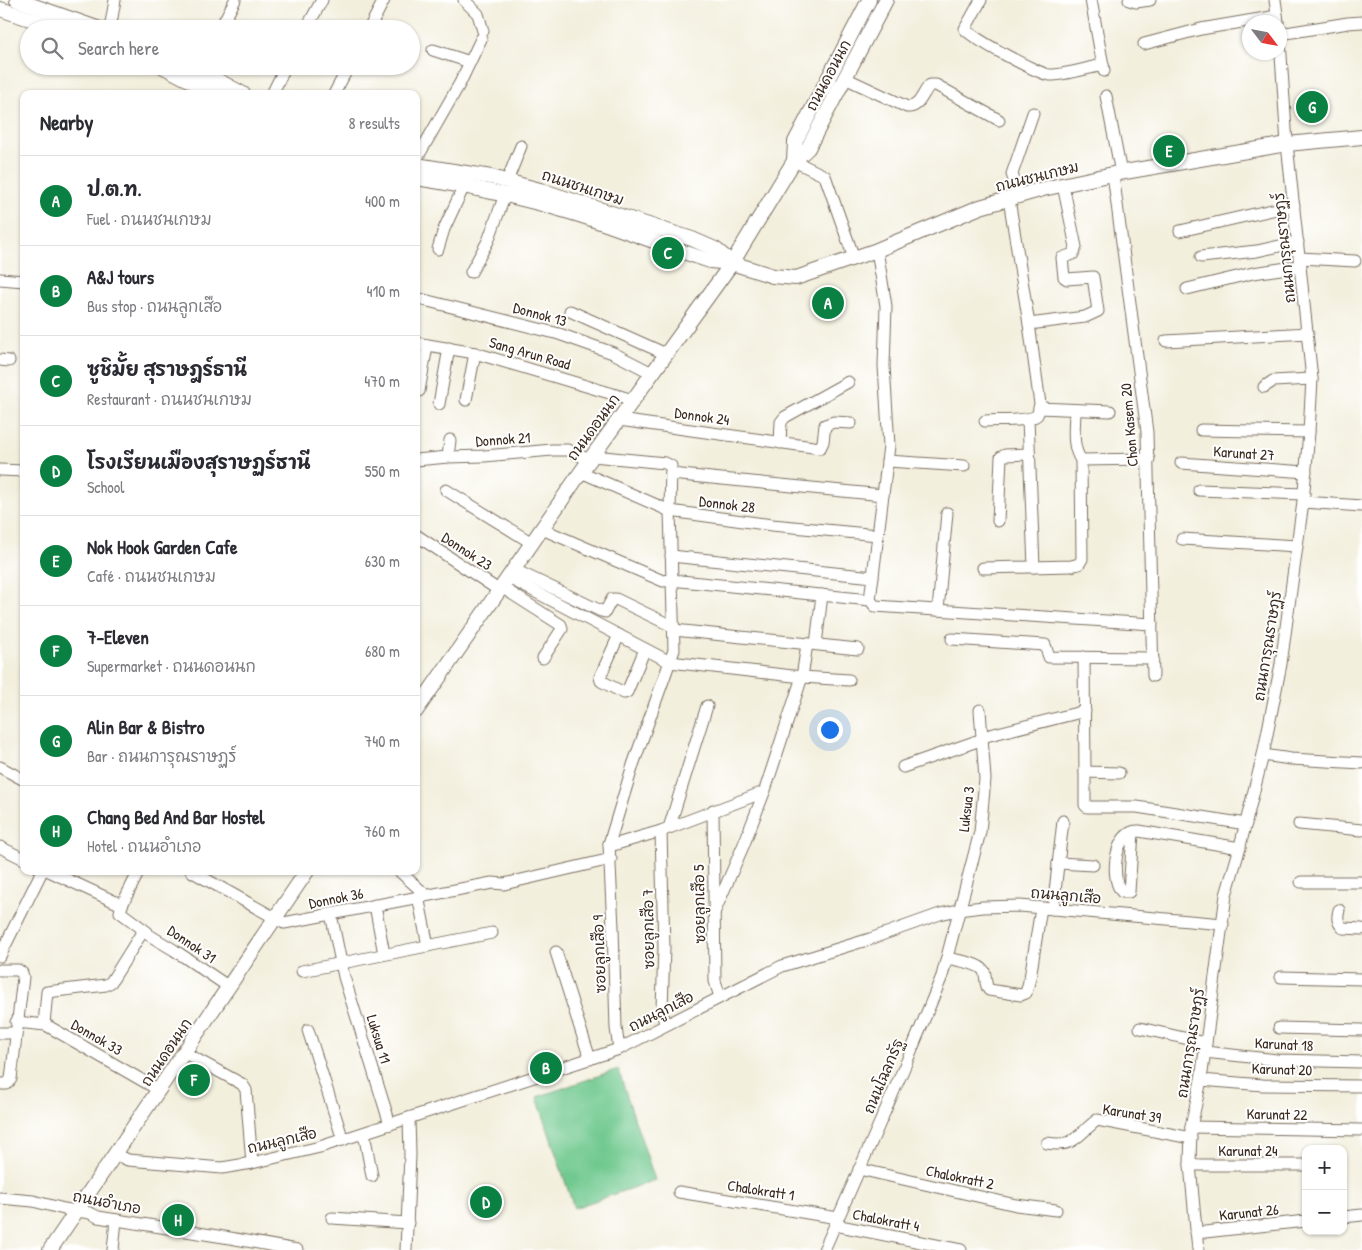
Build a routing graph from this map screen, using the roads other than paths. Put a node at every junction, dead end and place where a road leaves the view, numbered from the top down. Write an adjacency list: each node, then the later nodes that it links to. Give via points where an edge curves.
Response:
1 (17, 0): 14 (main road)
2 (115, 0): 19 (street)
3 (235, 0): 20 (street)
4 (322, 0): 21 (street)
5 (384, 0): 22 (street)
6 (464, 0): 29 (street, via 478,14 482,35)
7 (869, 0): 46 (main road, ถนนดอนนก, via 795,142)
8 (886, 0): 34 (main road, ถนนดอนนก)
9 (981, 0): 10 (street, via 965,28 971,35 1047,75 1104,68)
10 (1091, 0)
11 (1128, 0): 12 (street)
12 (1150, 0)
13 (1275, 0): 16 (street)
14 (42, 4): 18 (main road)
15 (0, 9): 17 (main road)
16 (1277, 15)
17 (33, 20)
18 (79, 20)
19 (112, 20)
20 (225, 20)
21 (311, 20)
22 (373, 20)
23 (1362, 22): 25 (street)
24 (1242, 24): 26 (street, via 1201,29)
25 (1287, 33)
26 (1144, 44)
27 (432, 50): 29 (street)
28 (1281, 60): 43 (street, ถนนการุณราษฏร์)
29 (470, 62): 45 (street)
30 (179, 75): 35 (main road)
31 (210, 75): 36 (main road)
32 (282, 75): 37 (street)
33 (344, 75): 38 (street)
34 (845, 78): 41 (street, via 912,108 930,85 936,86); 46 (main road, ถนนดอนนก, via 808,148)
35 (208, 90)
36 (236, 90)
37 (274, 90)
38 (336, 90)
39 (1106, 96): 48 (street, Chon Kasem 20)
40 (1033, 113): 53 (street, via 1012,174)
41 (999, 120)
42 (1362, 136): 43 (main road, ถนนชนเกษม)
43 (1287, 144): 48 (main road, ถนนชนเกษม); 54 (street, ถนนการุณราษฏร์)
44 (521, 146): 52 (street)
45 (420, 153)
46 (794, 161): 60 (street, via 825,176); 63 (main road, ถนนดอนนก)
47 (420, 166): 52 (main road, ถนนชนเกษม)
48 (1117, 174): 50 (main road, ถนนชนเกษม); 98 (street, Chon Kasem 20)
49 (420, 179): 51 (main road, ถนนชนเกษม)
50 (1063, 185): 53 (main road, ถนนชนเกษม); 70 (street, via 1076,247 1073,254 1062,258 1064,278 1093,278 1098,312 1085,317)
51 (464, 186): 52 (main road, ถนนชนเกษม); 57 (street)
52 (506, 188): 63 (main road, ถนนชนเกษม, via 540,190 692,239 715,249); 64 (street, via 488,241)
53 (1014, 197): 58 (main road, ถนนชนเกษม, via 980,207); 70 (street)
54 (1294, 205): 55 (street); 56 (street, ถนนการุณราษฏร์)
55 (1180, 231)
56 (1298, 242): 59 (street, via 1257,251); 62 (street, ถนนการุณราษฏร์)
57 (438, 249)
58 (877, 250): 60 (main road, ถนนชนเกษม); 101 (street, via 886,306)
59 (1201, 257)
60 (854, 258): 63 (main road, ถนนชนเกษม, via 796,278 773,276)
61 (1355, 261): 62 (street)
62 (1300, 262): 67 (street); 71 (street, ถนนการุณราษฏร์)
63 (732, 263): 76 (main road, ถนนดอนนก)
64 (471, 272)
65 (0, 279): 66 (street)
66 (20, 282)
67 (1187, 289)
68 (420, 299): 77 (street, Donnok 13, via 559,334 612,352)
69 (570, 311): 76 (street)
70 (1029, 324): 85 (street)
71 (1308, 333): 72 (street); 79 (street, ถนนการุณราษฏร์)
72 (1166, 341)
73 (422, 345): 74 (street, Sang Arun Road); 78 (street)
74 (449, 348): 75 (street, Sang Arun Road); 84 (street)
75 (475, 353): 82 (street); 83 (street, Sang Arun Road)
76 (666, 354): 77 (main road, ถนนดอนนก)
77 (652, 373): 83 (main road, ถนนดอนนก)
78 (420, 376)
79 (1312, 379): 81 (street, via 1273,381); 93 (street, ถนนการุณราษฏร์)
80 (848, 382): 95 (street, via 785,417 781,422)
81 (1264, 387)
82 (466, 400)
83 (633, 400): 89 (main road, ถนนดอนนก)
84 (440, 404)
85 (1039, 408): 86 (street); 88 (street, via 1035,417)
86 (1075, 410): 87 (street); 100 (street, via 1074,442)
87 (1110, 411)
88 (1028, 419): 90 (street); 96 (street)
89 (619, 420): 95 (street, Donnok 24); 102 (main road, ถนนดอนนก)
90 (985, 421)
91 (851, 423): 95 (street, Donnok 24, via 825,425 824,442 820,448)
92 (1201, 430): 93 (street)
93 (1309, 432): 107 (street, ถนนการุณราษฏร์)
94 (450, 440): 97 (street)
95 (780, 443)
96 (1029, 454): 116 (street, via 1005,454 1001,457); 124 (street)
97 (448, 457): 99 (street, Donnok 21); 102 (street, Donnok 21, via 563,450 579,454)
98 (1149, 459): 100 (street); 132 (street, Chon Kasem 20)
99 (420, 460)
100 (1081, 460): 124 (street, via 1082,559 1079,564 1071,566)
101 (887, 461): 104 (street); 111 (street)
102 (588, 463): 108 (street, via 665,463 671,466); 114 (street, Donnok 28); 117 (main road, ถนนดอนนก)
103 (1181, 463): 107 (street, Karunat 27)
104 (964, 466)
105 (0, 470): 106 (street)
106 (20, 470)
107 (1306, 472): 112 (street, ถนนการุณราษฏร์)
108 (671, 474): 111 (street); 114 (street)
109 (446, 490): 121 (street)
110 (1198, 490): 112 (street)
111 (883, 495): 118 (street)
112 (1304, 498): 113 (street); 122 (street, ถนนการุณราษฏร์)
113 (1362, 506)
114 (670, 511): 118 (street, Donnok 28); 123 (street)
115 (947, 513): 131 (street)
116 (998, 520)
117 (542, 529): 121 (main road, ถนนดอนนก); 127 (street, via 663,581)
118 (878, 536): 126 (street)
119 (420, 537): 128 (street, Donnok 23)
120 (1182, 539): 122 (street)
121 (532, 543): 128 (main road, ถนนดอนนก)
122 (1297, 546): 151 (street, ถนนการุณราษฏร์, via 1281,664)
123 (671, 556): 126 (street); 127 (street)
124 (1034, 567): 125 (street)
125 (983, 568)
126 (873, 577): 130 (street)
127 (671, 580): 129 (street); 133 (street)
128 (507, 581): 133 (street, via 601,612 605,612 614,598); 134 (street); 140 (street, via 561,625 562,629); 146 (main road, ถนนดอนนก)
129 (822, 595): 130 (street); 136 (street)
130 (870, 600): 131 (street, via 875,606)
131 (938, 610): 132 (street)
132 (1152, 624): 141 (street, Chon Kasem 20)
133 (674, 629): 136 (street); 142 (street, via 674,650)
134 (620, 635): 137 (street); 137 (street, via 600,676 603,682 624,693)
135 (952, 639): 139 (street, via 1046,645 1049,657)
136 (812, 644): 138 (street); 144 (street)
137 (645, 648): 142 (street)
138 (858, 649)
139 (1084, 657): 141 (street); 149 (street)
140 (542, 658)
141 (1153, 658): 143 (street, Chon Kasem 20)
142 (670, 662): 144 (street); 166 (street)
143 (1153, 676)
144 (802, 677): 145 (street); 158 (street)
145 (849, 680)
146 (420, 706)
147 (707, 706): 163 (street, ซอยลูกเสือ 7)
148 (980, 710): 150 (street, Luksua 3)
149 (1085, 712): 150 (street); 155 (street)
150 (982, 738): 154 (street); 186 (street, Luksua 3, via 985,779 980,832)
151 (1263, 755): 152 (street); 161 (street, ถนนการุณราษฏร์)
152 (1362, 763)
153 (0, 767): 157 (street)
154 (902, 767)
155 (1085, 772): 156 (street); 161 (street, via 1087,807 1137,807)
156 (1119, 773)
157 (20, 778)
158 (764, 792): 159 (street); 188 (street)
159 (713, 810): 163 (street); 188 (street, ซอยลูกเสือ 5)
160 (1063, 821): 171 (street)
161 (1246, 824): 168 (street, ถนนการุณราษฏร์)
162 (1299, 824): 164 (street)
163 (665, 830): 166 (street); 208 (street, ซอยลูกเสือ 7, via 662,1008)
164 (1362, 830)
165 (1133, 832): 168 (street)
166 (609, 844): 170 (street, ซอยลูกเสือ 9)
167 (0, 847): 169 (street)
168 (1240, 848): 191 (street, ถนนการุณราษฏร์, via 1226,895)
169 (20, 857)
170 (610, 858): 181 (street, Donnok 36, via 504,884 492,882); 216 (street, ซอยลูกเสือ 9)
171 (1058, 863): 172 (street); 185 (street)
172 (1092, 865)
173 (40, 875): 198 (street)
174 (58, 875): 182 (street)
175 (138, 875): 182 (street)
176 (198, 875): 190 (street)
177 (304, 875): 190 (main road, ถนนดอนนก)
178 (403, 875): 181 (street)
179 (1301, 882): 180 (street)
180 (1362, 882)
181 (422, 896): 183 (street, Donnok 36); 195 (street)
182 (122, 905): 193 (street, via 120,912)
183 (375, 905): 189 (street, Donnok 36); 197 (street)
184 (1041, 908): 185 (street, ถนนลูกเสือ); 186 (street, ถนนลูกเสือ, via 1020,906); 199 (street, via 1030,978 1024,994 989,990 982,969)
185 (1054, 909): 191 (street, ถนนลูกเสือ)
186 (958, 910): 199 (street, ถนนโฉลกรัฐ); 206 (street, ถนนลูกเสือ, via 782,966)
187 (1339, 910): 192 (street, via 1337,918 1343,928)
188 (714, 913): 206 (street, ซอยลูกเสือ 5, via 715,981)
189 (331, 914): 190 (street, Donnok 36, via 284,923); 200 (street, Luksua 11)
190 (275, 918): 205 (main road, ถนนดอนนก)
191 (1223, 924): 215 (street, ถนนการุณราษฏร์)
192 (1362, 928)
193 (147, 932): 205 (street, Donnok 31); 207 (street, Donnok 31, via 141,934 111,982 47,992)
194 (492, 933): 195 (street)
195 (428, 946): 197 (street)
196 (556, 952): 218 (street)
197 (384, 954): 200 (street)
198 (0, 956)
199 (947, 958): 235 (street, ถนนโฉลกรัฐ, via 907,1061)
200 (341, 963): 202 (street); 225 (street, Luksua 11)
201 (0, 970): 209 (street, via 22,973)
202 (302, 972)
203 (1282, 977): 204 (street)
204 (1362, 979)
205 (229, 987): 217 (main road, ถนนดอนนก)
206 (720, 997): 208 (street, ถนนลูกเสือ)
207 (44, 1024): 209 (street, Donnok 33); 223 (street, Donnok 33)
208 (665, 1025): 216 (street, ถนนลูกเสือ)
209 (16, 1028): 214 (street, Donnok 33); 221 (street, via 11,1079 7,1084)
210 (1140, 1028): 215 (street, Karunat 18)
211 (1279, 1028): 213 (street)
212 (308, 1030): 229 (street)
213 (1362, 1030)
214 (0, 1033)
215 (1205, 1047): 219 (street, Karunat 18, via 1277,1060); 220 (street, ถนนการุณราษฏร์)
216 (619, 1049): 218 (street, ถนนลูกเสือ)
217 (185, 1053): 223 (main road, ถนนดอนนก); 232 (street, via 242,1084 246,1090)
218 (590, 1059): 224 (street, ถนนลูกเสือ)
219 (1362, 1062)
220 (1201, 1080): 222 (street, Karunat 20, via 1263,1085); 228 (street, ถนนการุณราษฏร์)
221 (0, 1084)
222 (1362, 1086)
223 (159, 1090): 231 (main road, ถนนดอนนก)
224 (409, 1118): 225 (street, ถนนลูกเสือ); 247 (street)
225 (390, 1124): 227 (street, ถนนลูกเสือ)
226 (1362, 1130): 228 (street, Karunat 22)
227 (364, 1133): 229 (street, ถนนลูกเสือ); 236 (street)
228 (1191, 1133): 230 (street, Karunat 39, via 1097,1120 1071,1143 1060,1146); 233 (street, ถนนการุณราษฏร์)
229 (343, 1140): 232 (street, ถนนลูกเสือ)
230 (1048, 1143)
231 (115, 1154): 232 (street, ถนนลูกเสือ, via 128,1160 222,1168); 239 (main road, ถนนดอนนก)
232 (252, 1163)
233 (1190, 1165): 234 (street, Karunat 24); 248 (street, ถนนการุณราษฏร์)
234 (1302, 1165)
235 (859, 1169): 240 (street, Chalokratt 2, via 1008,1203); 245 (street, ถนนโฉลกรัฐ)
236 (372, 1176)
237 (680, 1192): 245 (street, Chalokratt 1)
238 (0, 1198): 239 (street, ถนนอำเภอ)
239 (76, 1210): 244 (street, ถนนอำเภอ); 249 (main road, ถนนดอนนก)
240 (1056, 1210)
241 (1362, 1215): 242 (street)
242 (1347, 1217)
243 (332, 1218): 247 (street)
244 (116, 1220): 250 (street); 251 (street, ถนนอำเภอ)
245 (837, 1221): 253 (street, ถนนโฉลกรัฐ); 254 (street, Chalokratt 4)
246 (1302, 1221): 248 (street, Karunat 26)
247 (408, 1223): 252 (street)
248 (1196, 1233): 255 (street, ถนนการุณราษฏร์)
249 (50, 1250)
250 (112, 1250)
251 (297, 1250)
252 (406, 1250)
253 (824, 1250)
254 (961, 1250)
255 (1198, 1250)

